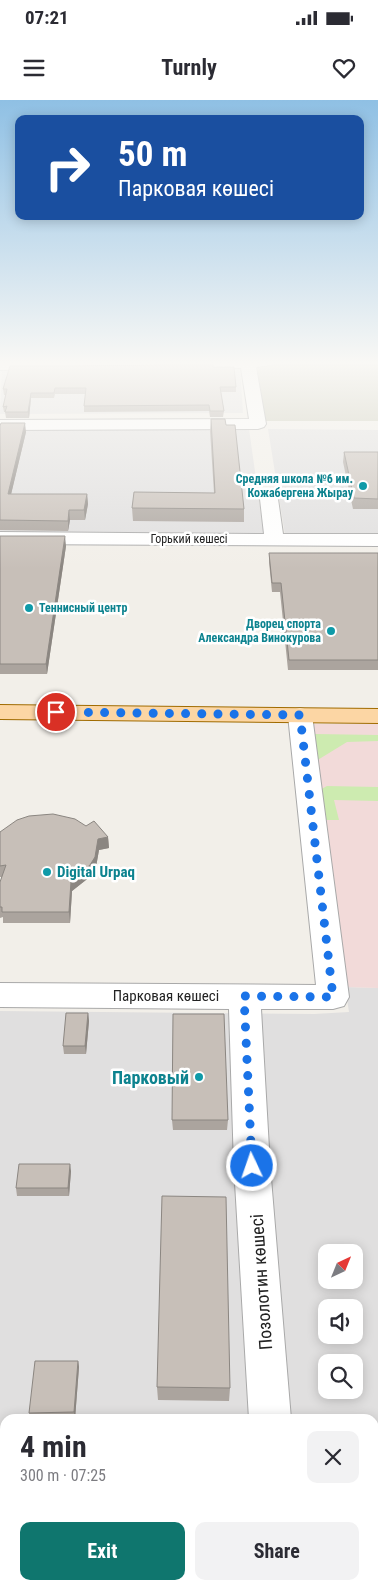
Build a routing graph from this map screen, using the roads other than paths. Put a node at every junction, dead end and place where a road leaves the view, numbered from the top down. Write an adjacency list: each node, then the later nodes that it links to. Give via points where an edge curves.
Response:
1 (269, 499): 3 (street)
2 (0, 538): 3 (street, Горький көшесі)
3 (274, 540): 4 (street, Горький көшесі)
4 (378, 540)
5 (0, 712): 6 (main road)
6 (300, 715): 7 (main road); 9 (street, Парковая көшесі, via 333,997)
7 (378, 716)
8 (0, 995): 9 (street, Парковая көшесі)
9 (244, 996): 10 (street, Позолотин көшесі)
10 (270, 1414)

